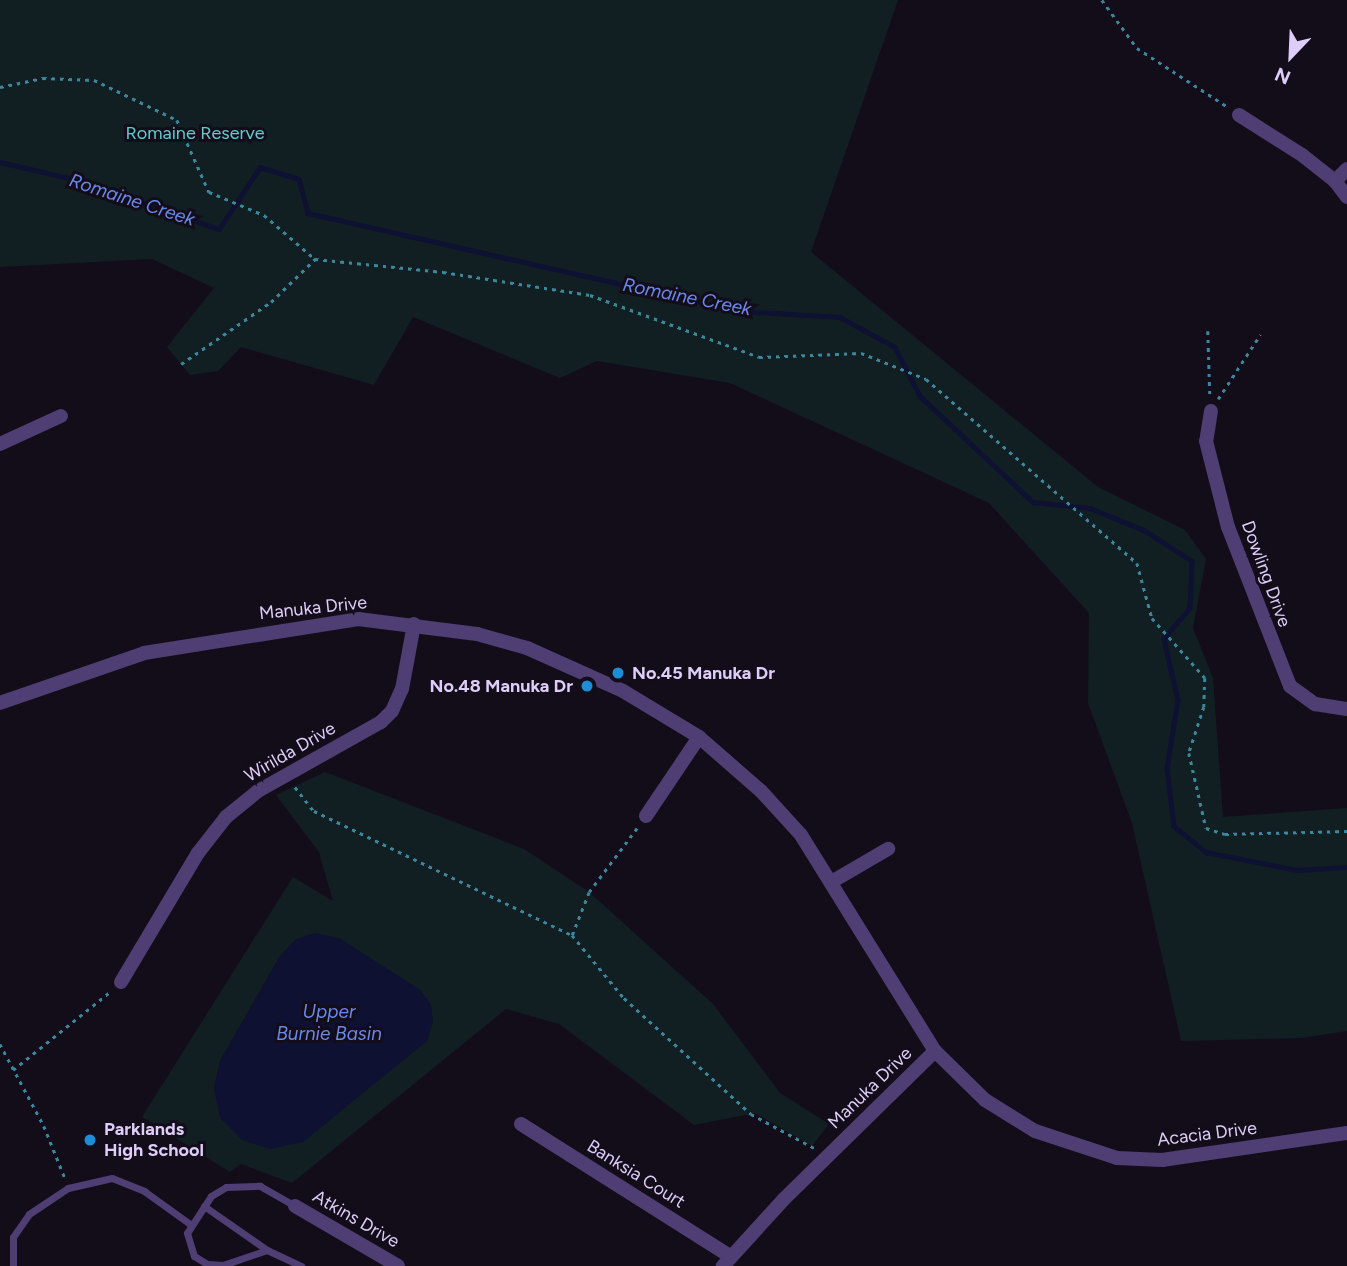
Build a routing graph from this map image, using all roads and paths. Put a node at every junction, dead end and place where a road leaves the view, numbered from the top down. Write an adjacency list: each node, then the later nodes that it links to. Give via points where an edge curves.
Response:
1 (1101, 0): 3 (path, via 1136,48)
2 (0, 87): 7 (path, via 43,78 94,80 177,120 209,192 264,215)
3 (1239, 115): 5 (street)
4 (1347, 169): 5 (street)
5 (1335, 181): 6 (street)
6 (1347, 197)
7 (315, 259): 10 (path, via 271,302); 20 (path, via 443,272 590,295 759,357 860,353 926,379 1137,563 1152,618 1205,678 1204,708 1189,753 1206,828 1225,834)
8 (1208, 331): 11 (path)
9 (1260, 334): 11 (path)
10 (181, 364)
11 (1211, 411): 16 (street, Dowling Drive, via 1206,441 1228,527 1290,686 1315,704)
12 (61, 416): 13 (street)
13 (0, 444)
14 (414, 624): 15 (street, Manuka Drive, via 358,619 144,653); 17 (street, Manuka Drive, via 477,634 582,669); 18 (street, Wirilda Drive, via 402,689 392,711 381,722)
15 (0, 703)
16 (1347, 709)
17 (699, 737): 19 (street); 22 (street, Manuka Drive, via 761,791)
18 (284, 774): 23 (path, via 314,811); 24 (street, Wirilda Drive, via 226,817 198,853)
19 (646, 816): 23 (path, via 589,892)
20 (1347, 831)
21 (888, 849): 22 (street)
22 (833, 881): 26 (street, Manuka Drive)
23 (572, 935): 30 (path, via 624,998 751,1114)
24 (121, 982): 27 (path)
25 (0, 1044): 27 (path)
26 (935, 1051): 29 (street, Acacia Drive, via 985,1100 1035,1131 1118,1158 1162,1160); 30 (street, Manuka Drive)
27 (13, 1070): 31 (path, via 44,1126)
28 (521, 1124): 36 (street, Banksia Court)
29 (1347, 1133)
30 (828, 1155): 36 (street, Manuka Drive)
31 (68, 1188): 34 (lane, via 112,1178 144,1191); 37 (lane, via 29,1214 13,1237)
32 (204, 1206): 33 (lane, via 211,1196 240,1183 260,1186); 34 (lane); 35 (lane)
33 (295, 1206): 39 (street, Atkins Drive)
34 (190, 1223): 35 (lane, via 188,1246 207,1264 223,1265)
35 (267, 1250): 38 (lane)
36 (727, 1261)
37 (13, 1266)
38 (302, 1266)
39 (398, 1266)

